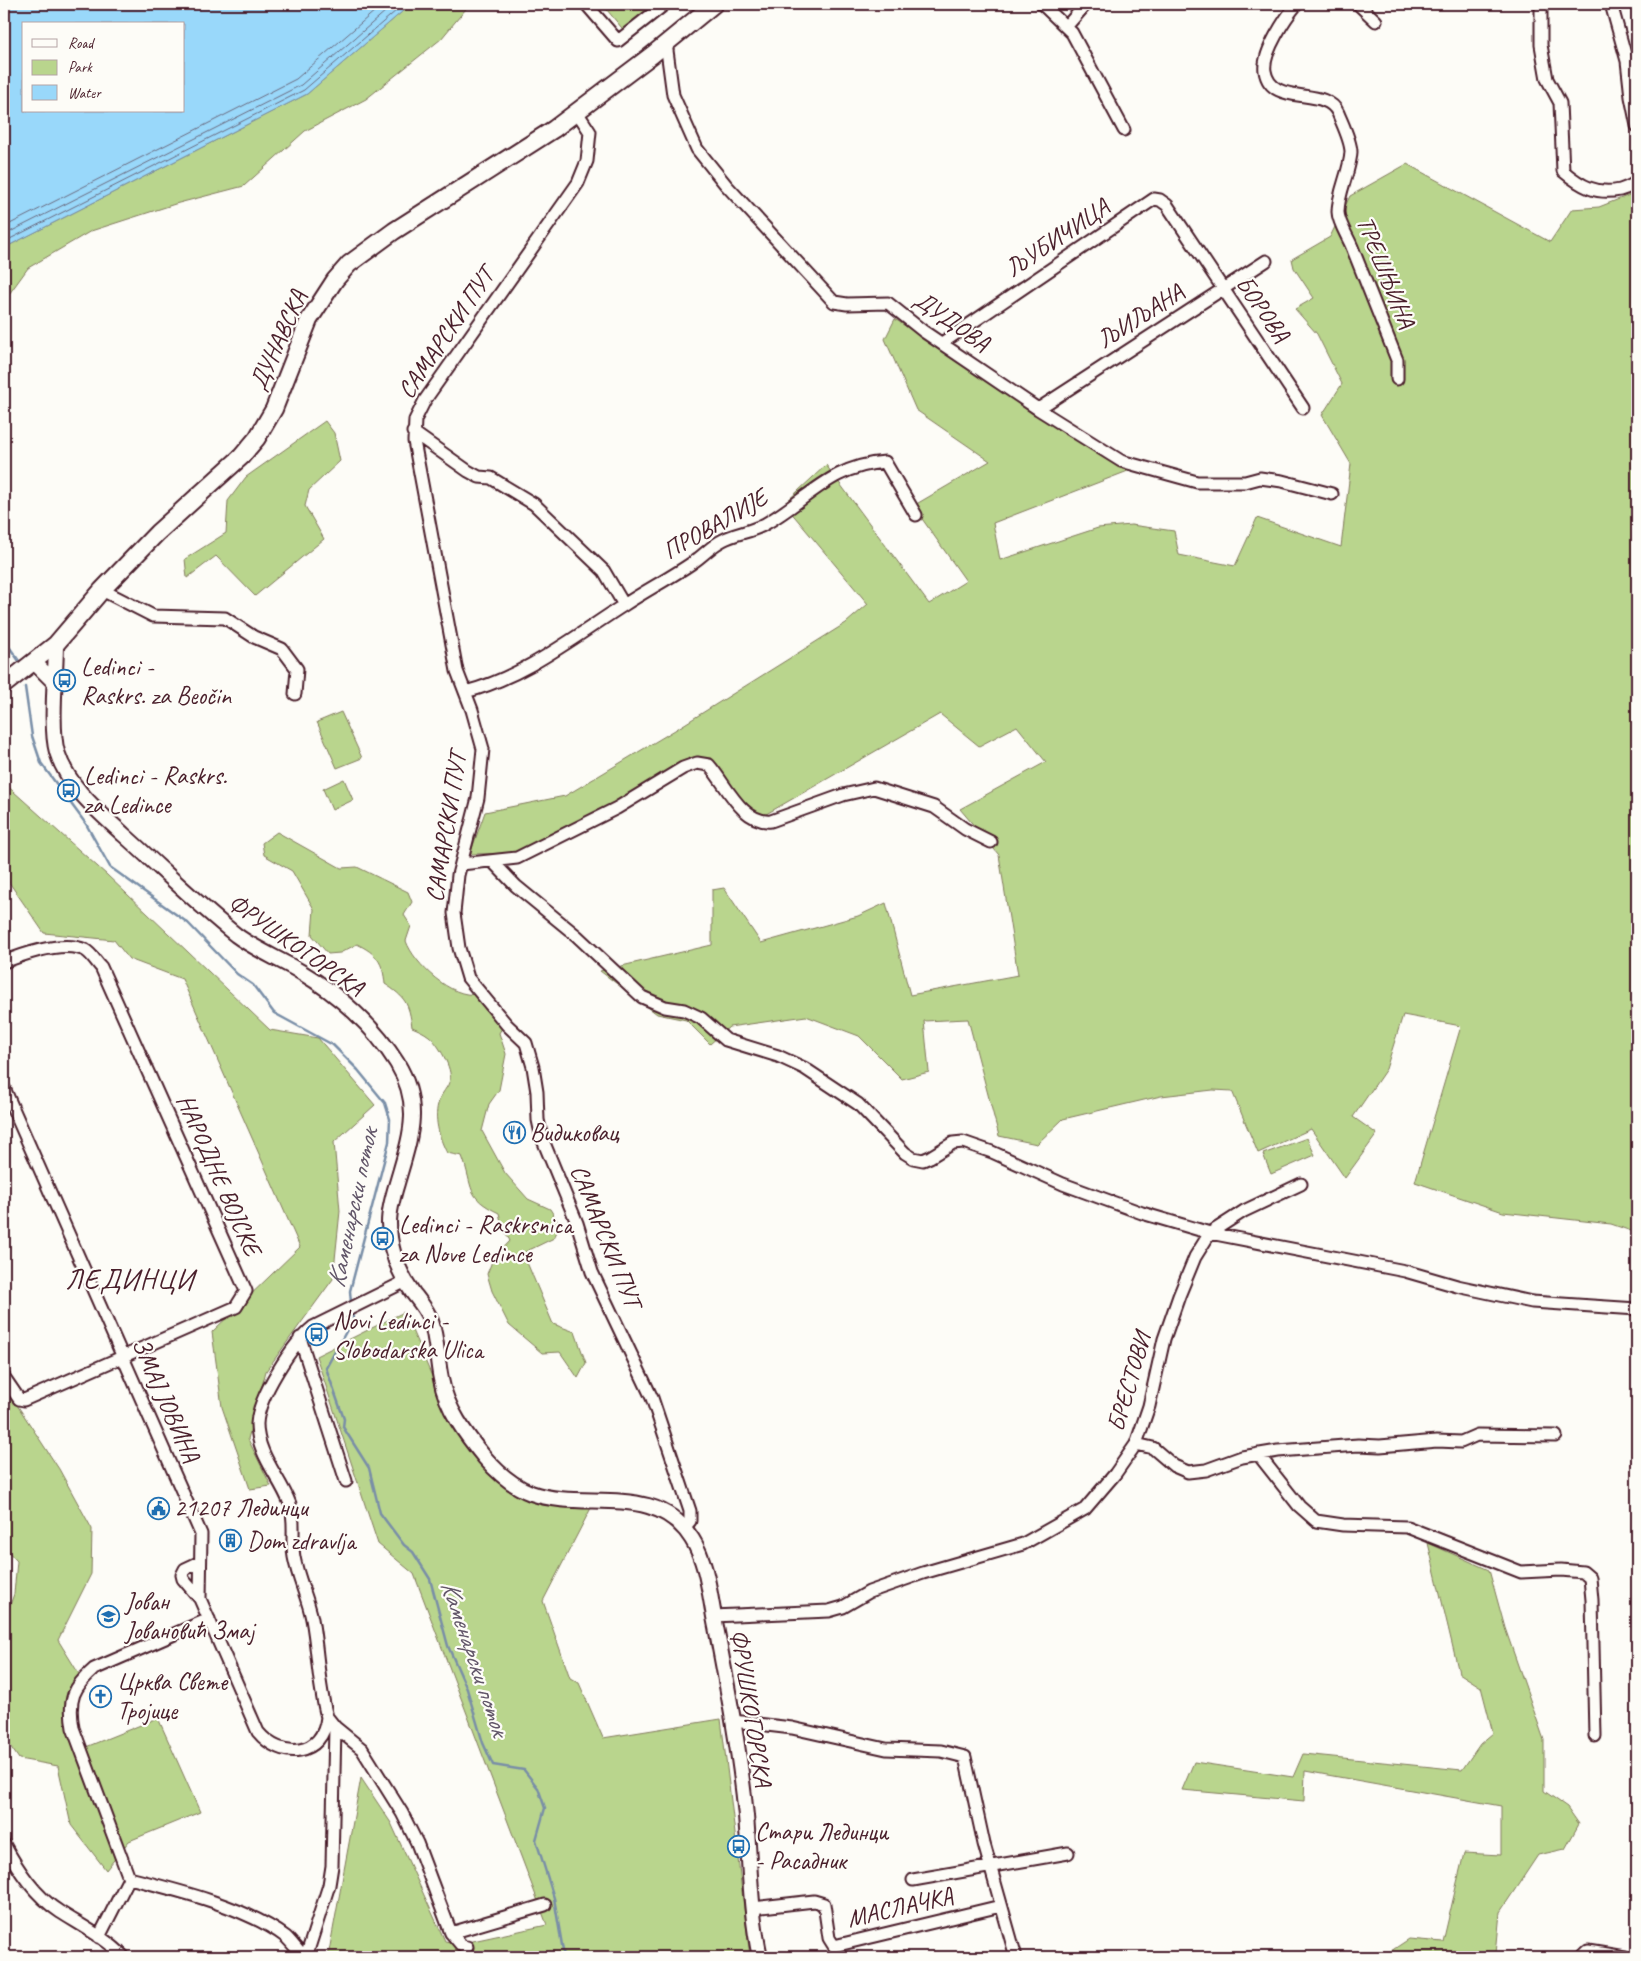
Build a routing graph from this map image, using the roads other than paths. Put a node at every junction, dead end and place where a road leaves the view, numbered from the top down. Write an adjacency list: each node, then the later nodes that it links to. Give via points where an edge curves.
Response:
1 (586, 4): 2 (street, via 618,40)
2 (665, 4)
3 (714, 4): 12 (main road, ДУНАВСКА)
4 (1042, 4): 11 (street)
5 (1086, 4): 11 (street)
6 (1297, 4): 21 (street, ТРЕШЊИНА, via 1271,46 1264,63 1265,71 1275,88 1329,102 1339,114 1351,151 1338,213 1397,360)
7 (1358, 4): 10 (street)
8 (1541, 4): 16 (street, via 1547,79 1560,103 1563,171 1595,191 1617,190)
9 (1611, 4): 14 (street, via 1627,61)
10 (1376, 21)
11 (1066, 27): 15 (street)
12 (666, 43): 13 (main road, ДУНАВСКА); 20 (street, ДУДОВА, via 673,95 681,116 698,149 726,185 834,302 888,303)
13 (577, 112): 24 (street, САМАРСКИ ПУТ, via 590,132 590,149 578,182 425,400); 27 (main road, ДУНАВСКА, via 349,264 309,320 274,409 257,438)
14 (1637, 126)
15 (1124, 130)
16 (1637, 181)
17 (1187, 236): 19 (street, БОРОВА); 20 (street, ЉУБИЧИЦА, via 1168,206 1154,199)
18 (1266, 262): 19 (street, ЉИЉАНА)
19 (1222, 290): 22 (street, БОРОВА); 23 (street, ЉИЉАНА)
20 (942, 343): 23 (street, ДУДОВА)
21 (1397, 379)
22 (1303, 408)
23 (1038, 409): 25 (street, ДУДОВА, via 1107,454 1149,470 1197,482 1245,482 1260,478)
24 (413, 432): 28 (street, via 478,477 491,478 534,504 604,571); 33 (street, САМАРСКИ ПУТ, via 448,630)
25 (1332, 494)
26 (916, 515): 28 (street, ПРОВАЛИЈЕ, via 885,462 850,469 833,475 765,524 723,540)
27 (102, 590): 29 (main road, ДУНАВСКА); 34 (street, via 153,616 225,618 254,637 282,649 297,670)
28 (624, 605): 33 (street, ПРОВАЛИЈЕ, via 561,648 502,679)
29 (56, 644): 30 (main road, ДУНАВСКА); 31 (street, ФРУШКОГОРСКА)
30 (34, 662): 31 (street); 32 (main road, ДУНАВСКА)
31 (56, 684): 42 (street, ФРУШКОГОРСКА, via 56,748 63,767 80,792 239,937 339,999 367,1026 396,1062 414,1107 409,1142 388,1220 394,1257)
32 (4, 686)
33 (465, 692): 37 (street, САМАРСКИ ПУТ, via 483,749 478,798)
34 (296, 694)
35 (991, 842): 36 (street, via 965,829 934,807 874,788 843,795 772,821 759,822 746,813 709,765 702,763 683,768 617,808 534,850 517,858)
36 (492, 862): 37 (street); 41 (street, via 642,997 701,1018 726,1040 778,1056 804,1068 858,1104 913,1158 930,1158 954,1143 963,1142 1142,1213)
37 (461, 864): 51 (street, САМАРСКИ ПУТ, via 454,913 468,978 526,1043 530,1052 542,1138 577,1223 592,1272 652,1398 690,1511 690,1521)
38 (4, 962): 45 (street, НАРОДНЕ ВОЈСКЕ, via 34,950 57,948 86,950 101,967 246,1291 236,1307)
39 (4, 1088): 45 (street, ЗМАЈ ЈОВИНА)
40 (1301, 1184): 41 (street, БРЕСТОВИ, via 1244,1211)
41 (1210, 1233): 43 (street, via 1405,1271 1514,1298); 48 (street, БРЕСТОВИ, via 1195,1257 1179,1296)
42 (406, 1281): 44 (street, via 313,1327); 51 (street, ФРУШКОГОРСКА, via 433,1327 446,1399 476,1447 498,1472 515,1485 540,1495 638,1502 652,1506)
43 (1637, 1309)
44 (300, 1338): 50 (street); 57 (street, via 270,1388 257,1422 258,1438 291,1506 297,1574 312,1617)
45 (122, 1356): 46 (street, via 24,1400 19,1399); 52 (street, ЗМАЈ ЈОВИНА, via 200,1534)
46 (4, 1377)
47 (1556, 1436): 49 (street, via 1477,1435 1461,1442 1333,1446)
48 (1136, 1444): 49 (street, via 1154,1448 1174,1466 1188,1472 1206,1470 1242,1456); 53 (street, БРЕСТОВИ, via 1085,1509 1023,1544)
49 (1258, 1454): 60 (street, via 1299,1506 1316,1521 1407,1527 1521,1572 1583,1572 1590,1578 1592,1600)
50 (346, 1482)
51 (684, 1528): 55 (street, ФРУШКОГОРСКА, via 700,1557)
52 (200, 1562): 54 (street, ЗМАЈ ЈОВИНА); 54 (street, via 182,1574 186,1584)
53 (880, 1588): 55 (street, ФРУШКОГОРСКА, via 829,1612)
54 (200, 1599): 56 (street, ЗМАЈ ЈОВИНА)
55 (713, 1616): 58 (street, ФРУШКОГОРСКА)
56 (209, 1619): 57 (street, ЗМАЈ ЈОВИНА, via 258,1732 266,1742 277,1749 302,1750 314,1744 322,1734); 64 (street, via 94,1669 73,1695 70,1711 73,1728)
57 (327, 1717): 59 (street)
58 (733, 1720): 63 (street, via 792,1728 886,1749 941,1751 965,1757); 68 (street, ФРУШКОГОРСКА, via 746,1813)
59 (335, 1727): 69 (street, via 362,1749 402,1813); 73 (street, via 332,1866)
60 (1595, 1736)
61 (4, 1844): 70 (street, via 26,1881 41,1897)
62 (1068, 1852): 63 (street)
63 (990, 1865): 65 (street); 67 (street)
64 (129, 1878): 70 (street); 73 (street, via 195,1895 261,1923 286,1938)
65 (913, 1880)
66 (545, 1905): 69 (street)
67 (1001, 1906): 68 (street, МАСЛАЧКА, via 834,1946 829,1938 824,1904 814,1901); 75 (street)
68 (753, 1908): 74 (street, ФРУШКОГОРСКА)
69 (452, 1933): 71 (street, via 462,1946)
70 (99, 1937): 72 (street)
71 (467, 1947)
72 (124, 1957)
73 (305, 1957)
74 (760, 1957)
75 (1016, 1957)
76 (1582, 1957): 77 (street, via 1588,1951)
77 (1625, 1957)

